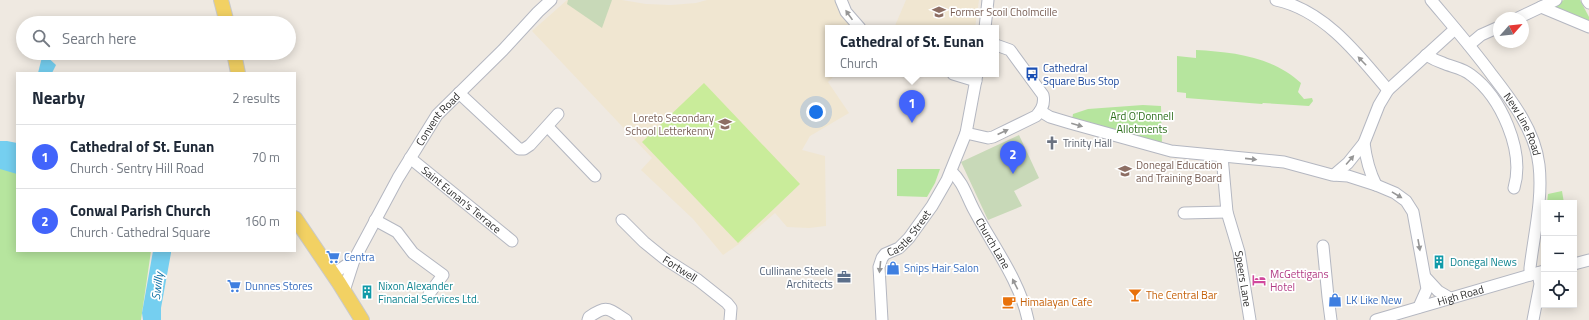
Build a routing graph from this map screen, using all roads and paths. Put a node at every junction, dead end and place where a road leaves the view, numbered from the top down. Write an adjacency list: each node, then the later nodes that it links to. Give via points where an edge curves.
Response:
1 (221, 0): 12 (main road)
2 (551, 0): 25 (street, Convent Road)
3 (840, 0): 13 (street, one-way to 3)
4 (988, 0): 14 (street)
5 (1276, 0): 24 (street, one-way to 5, via 1336,33 1313,15)
6 (1431, 0): 16 (street, New Line Road)
7 (1556, 0): 10 (street)
8 (1587, 0): 9 (street)
9 (1589, 3)
10 (1541, 8): 11 (street); 15 (street)
11 (1529, 13)
12 (224, 16)
13 (857, 25)
14 (985, 25)
15 (1589, 27)
16 (1455, 28): 18 (street, New Line Road); 20 (street)
17 (1493, 30): 18 (street)
18 (1469, 44): 48 (street, New Line Road, via 1514,103 1537,151 1539,206 1530,268)
19 (999, 46): 26 (street, via 1010,50 1043,95)
20 (1426, 55): 24 (street); 37 (street, via 1471,74 1490,94 1514,140 1518,166)
21 (235, 60): 22 (main road)
22 (238, 72)
23 (977, 78): 29 (street)
24 (1388, 90): 30 (street, via 1379,105)
25 (459, 93): 28 (street, via 519,149 529,147); 32 (street, Convent Road, via 437,115)
26 (1040, 111): 29 (street, one-way to 26, via 994,137 1036,116); 31 (street, one-way to 31, via 1050,117 1155,147)
27 (558, 114): 28 (street)
28 (548, 127): 35 (street)
29 (966, 133): 33 (street)
30 (1364, 143): 34 (street, one-way to 30, via 1348,163); 36 (street, via 1366,163)
31 (1222, 156): 34 (street, one-way to 34, via 1284,162); 38 (street, Speers Lane)
32 (410, 158): 41 (street, Convent Road); 43 (street, Saint Eunan's Terrace)
33 (951, 171): 60 (street, Castle Street, one-way to 60, via 940,194 919,226 899,248 882,258 879,267); 61 (street, Church Lane, one-way to 33, via 1015,284 961,183)
34 (1334, 175): 36 (street, via 1348,176)
35 (595, 176)
36 (1376, 185): 50 (street, one-way to 50, via 1406,201 1413,212)
37 (1514, 188)
38 (1227, 212): 39 (street); 55 (street, Speers Lane, via 1235,237)
39 (1184, 213)
40 (296, 219): 49 (main road)
41 (375, 220): 45 (street, Convent Road); 52 (street, via 397,232 413,253 443,275)
42 (622, 220): 59 (street, Fortwell, via 656,252 727,303 730,308)
43 (512, 241)
44 (1323, 246): 62 (street)
45 (354, 260): 49 (street); 51 (street, Convent Road)
46 (1589, 260): 47 (street)
47 (1577, 263)
48 (1537, 273): 53 (street, High Road); 64 (street, New Line Road, via 1540,284)
49 (333, 274): 51 (main road)
50 (1426, 278): 53 (street, via 1438,291); 54 (street, via 1427,289)
51 (344, 291): 56 (main road)
52 (429, 294)
53 (1450, 298): 54 (street, High Road)
54 (1420, 307): 63 (street, High Road)
55 (1250, 318)
56 (362, 320)
57 (588, 320): 58 (street, via 600,310 608,309)
58 (626, 320)
59 (730, 320)
60 (882, 320)
61 (1028, 320)
62 (1332, 320)
63 (1376, 320)
64 (1533, 320)

